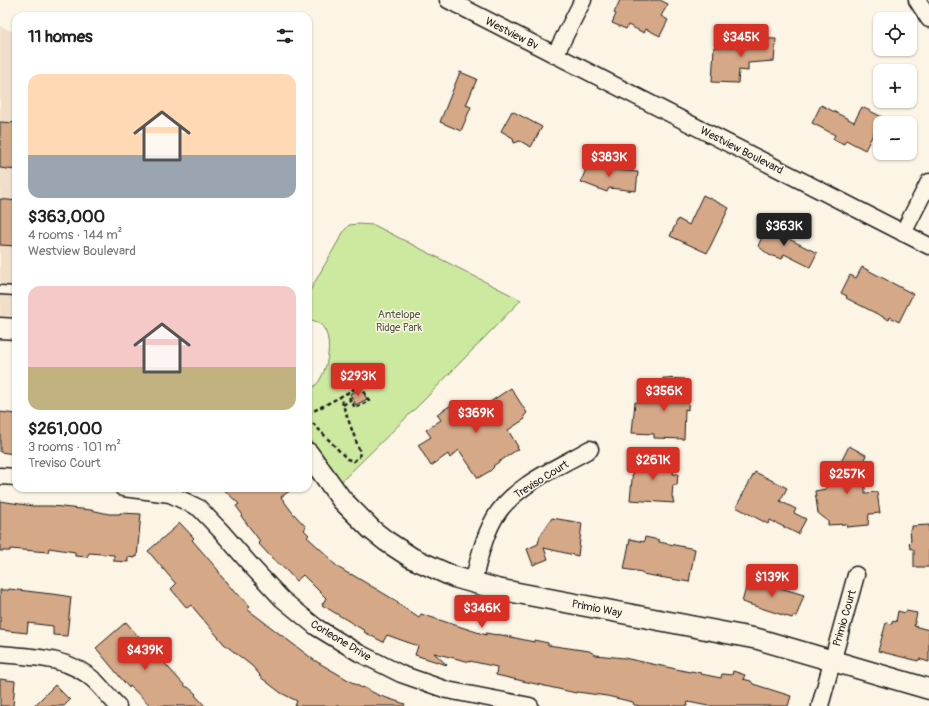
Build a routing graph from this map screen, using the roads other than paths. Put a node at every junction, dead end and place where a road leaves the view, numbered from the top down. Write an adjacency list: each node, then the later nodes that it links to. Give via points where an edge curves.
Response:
1 (448, 0): 5 (street, Westview Bv)
2 (583, 0): 5 (street)
3 (917, 0): 4 (street)
4 (929, 19)
5 (555, 55): 7 (street, Westview Boulevard)
6 (929, 182): 7 (street)
7 (904, 233): 8 (street, Westview Boulevard)
8 (929, 246)
9 (0, 290): 10 (lane)
10 (12, 291)
11 (0, 328): 12 (street)
12 (12, 329)
13 (590, 449): 19 (street, Treviso Court, via 524,487 504,505 489,530)
14 (312, 459): 19 (street, Primio Way, via 342,500 386,541 412,558 443,573)
15 (0, 476): 16 (street)
16 (12, 477)
17 (154, 492): 24 (street, Corleone Drive, via 170,494 199,508 282,599 316,627 359,653 401,674 447,690)
18 (856, 576): 21 (street, Primio Court)
19 (473, 583): 21 (street, Primio Way, via 758,639)
20 (0, 654): 23 (street, via 50,658 66,663 81,670)
21 (832, 660): 22 (street, Primio Way); 25 (street, Primio Court)
22 (929, 689)
23 (118, 706)
24 (530, 706)
25 (820, 706)

